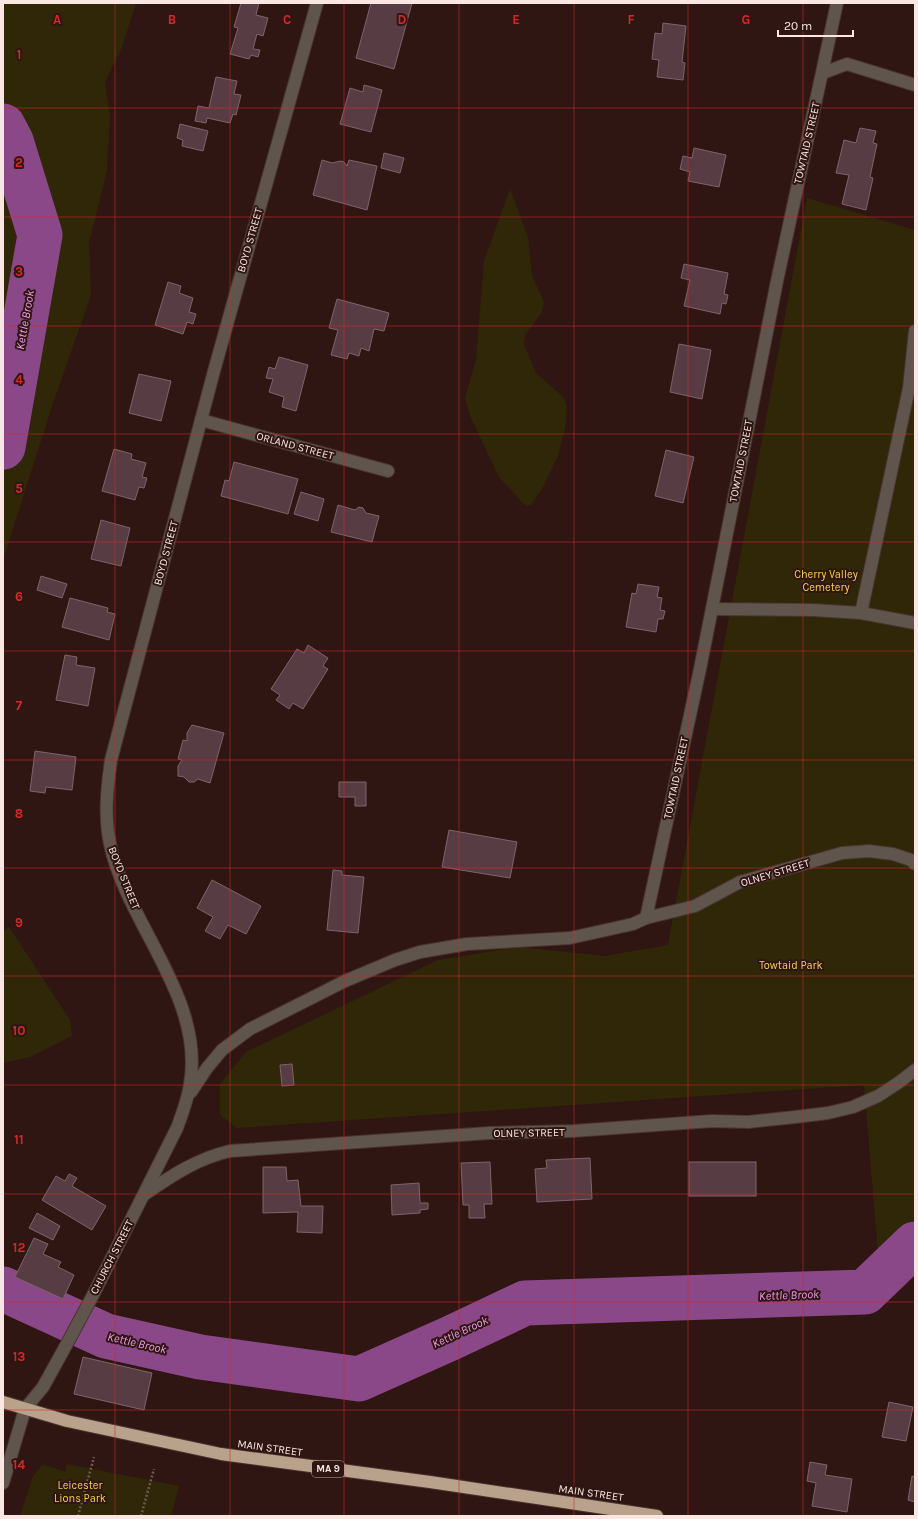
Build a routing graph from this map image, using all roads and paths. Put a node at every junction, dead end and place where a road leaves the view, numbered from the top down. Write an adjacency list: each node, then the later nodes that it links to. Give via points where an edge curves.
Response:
1 (316, 3): 6 (street, BOYD STREET)
2 (837, 3): 3 (street, TOWTAID STREET)
3 (823, 73): 4 (street, via 847,64); 8 (street, TOWTAID STREET, via 776,280)
4 (915, 85)
5 (915, 331): 9 (street, via 909,388)
6 (201, 420): 7 (street, ORLAND STREET); 14 (street, BOYD STREET, via 111,760 106,804 107,831 114,860 125,889 175,990 185,1017 192,1066)
7 (388, 471)
8 (712, 609): 9 (street); 12 (street, TOWTAID STREET)
9 (861, 613): 10 (street)
10 (915, 623)
11 (915, 864): 12 (street, OLNEY STREET, via 893,854 869,851 842,853 740,882 695,906)
12 (646, 918): 14 (street, OLNEY STREET, via 633,924 570,938 459,945 420,952 395,960 345,981 250,1029 222,1050)
13 (915, 1070): 15 (street, OLNEY STREET, via 878,1096 853,1107 795,1117 748,1122 697,1122 230,1150 192,1164)
14 (187, 1098): 15 (street, CHURCH STREET, via 177,1128)
15 (144, 1194): 17 (street, CHURCH STREET, via 43,1387)
16 (3, 1402): 17 (highway, MAIN STREET / MA 9)
17 (25, 1409): 20 (street); 23 (highway, MAIN STREET / MA 9, via 67,1421 220,1454)
18 (94, 1457): 21 (path)
19 (154, 1469): 22 (path)
20 (3, 1484)
21 (78, 1516)
22 (141, 1516)
23 (657, 1516)

